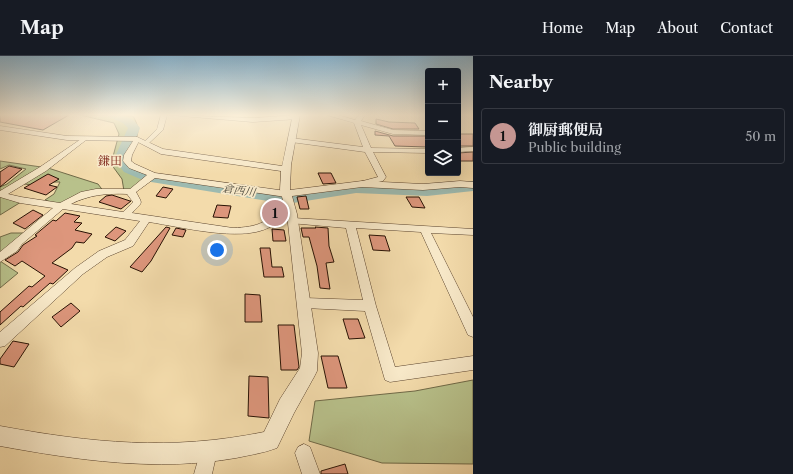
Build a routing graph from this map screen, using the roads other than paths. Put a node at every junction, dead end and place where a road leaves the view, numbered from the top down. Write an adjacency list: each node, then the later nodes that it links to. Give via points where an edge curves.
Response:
1 (50, 135): 6 (street)
2 (155, 135): 9 (street)
3 (292, 135): 8 (street)
4 (364, 135): 12 (street)
5 (399, 135): 10 (street)
6 (84, 139): 7 (street); 19 (street, via 43,169)
7 (135, 139): 9 (street); 15 (street, via 127,161 132,166)
8 (291, 140): 12 (street); 14 (street)
9 (146, 143): 14 (street, via 161,151)
10 (419, 143): 12 (street)
11 (473, 149): 13 (street)
12 (367, 150): 16 (street, via 382,177)
13 (461, 150)
14 (286, 169): 20 (street)
15 (153, 175): 18 (street); 20 (street)
16 (362, 184): 17 (street, via 422,188); 20 (street)
17 (473, 185)
18 (132, 191): 21 (street, via 81,195); 22 (street, via 131,194 138,202)
19 (1, 194): 21 (street, via 20,200)
20 (286, 199): 23 (street, via 279,216 266,227 248,231); 24 (street)
21 (61, 206): 22 (street); 28 (street)
22 (126, 215): 23 (street)
23 (147, 218): 32 (street, via 129,243 103,254 79,271)
24 (293, 221): 25 (street); 29 (street)
25 (350, 224): 26 (street); 30 (street)
26 (424, 229): 27 (street); 31 (street)
27 (473, 232)
28 (0, 258)
29 (305, 303): 30 (street); 35 (street, via 310,353 308,370 286,406 270,441)
30 (370, 306): 33 (street, via 390,375)
31 (473, 331)
32 (0, 341)
33 (473, 363)
34 (0, 436): 35 (street, via 76,449 150,455)
35 (208, 452): 37 (street)
36 (304, 453): 38 (street)
37 (204, 474)
38 (311, 474)

